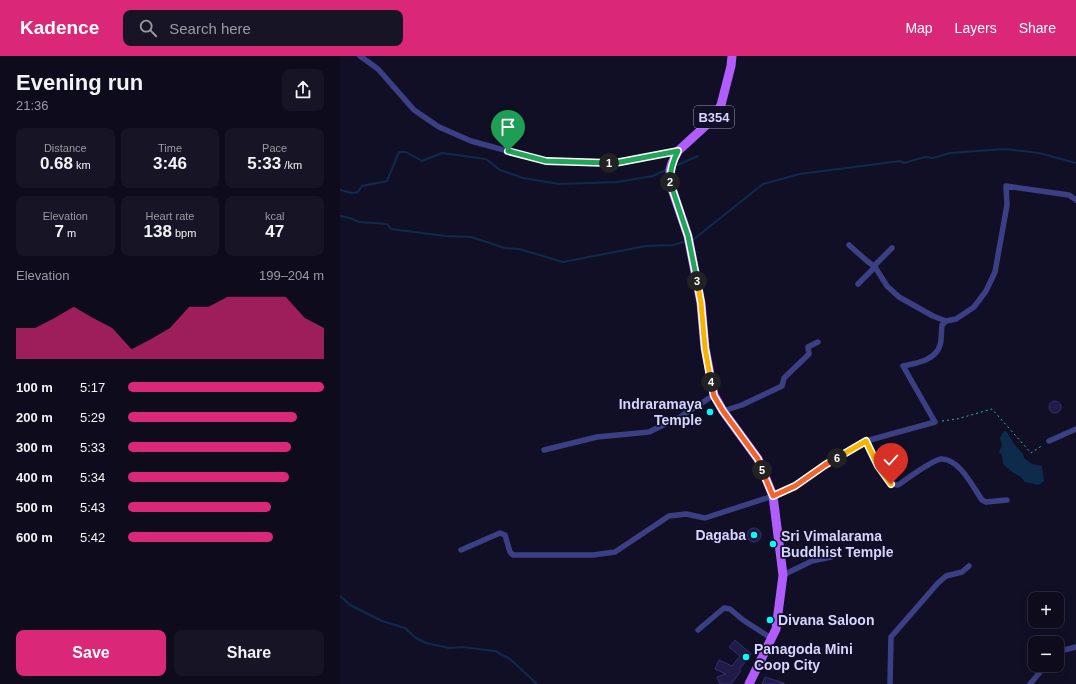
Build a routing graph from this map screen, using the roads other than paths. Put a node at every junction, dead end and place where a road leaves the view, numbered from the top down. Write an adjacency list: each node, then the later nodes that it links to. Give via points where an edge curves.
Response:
1 (360, 56): 3 (street, via 378,69 414,110 439,127 471,141 546,161 615,163)
2 (732, 56): 3 (main road, B354, via 720,106 713,119)
3 (678, 151): 11 (main road, B354, via 671,167 670,183 688,236 701,303 705,348)
4 (1076, 200): 9 (street, via 1069,195 1006,186 1007,205 995,272 986,291 974,306 956,319)
5 (850, 245): 7 (street)
6 (892, 248): 7 (street)
7 (875, 267): 8 (street); 9 (street, via 887,286 899,297)
8 (858, 284)
9 (946, 321): 14 (street, via 942,325 940,345 933,355 925,361 903,366 935,422)
10 (818, 342): 12 (street, via 808,347 809,354 784,378 782,386)
11 (714, 396): 12 (main road, B354); 16 (street, via 649,432 597,437)
12 (723, 411): 17 (main road, B354, via 758,459)
13 (1076, 429): 15 (street)
14 (866, 441): 17 (street, via 795,486); 18 (street, via 878,466 891,484 898,485 941,459 951,461 961,470 982,500)
15 (1049, 442)
16 (544, 450)
17 (773, 496): 19 (street, via 705,518 686,514 669,516 616,552 593,555 513,555 505,535 500,533); 22 (main road, B354)
18 (1007, 500)
19 (461, 550)
20 (831, 557): 22 (street, via 812,561)
21 (969, 566): 29 (street, via 962,572 946,576 938,583 891,637)
22 (783, 575): 24 (main road, B354, via 776,629)
23 (698, 630): 24 (street, via 724,608 730,609)
24 (771, 638): 28 (main road, B354)
25 (1076, 648): 26 (street)
26 (1064, 650)
27 (1040, 672): 30 (street)
28 (749, 684)
29 (890, 684)
30 (1030, 684)

